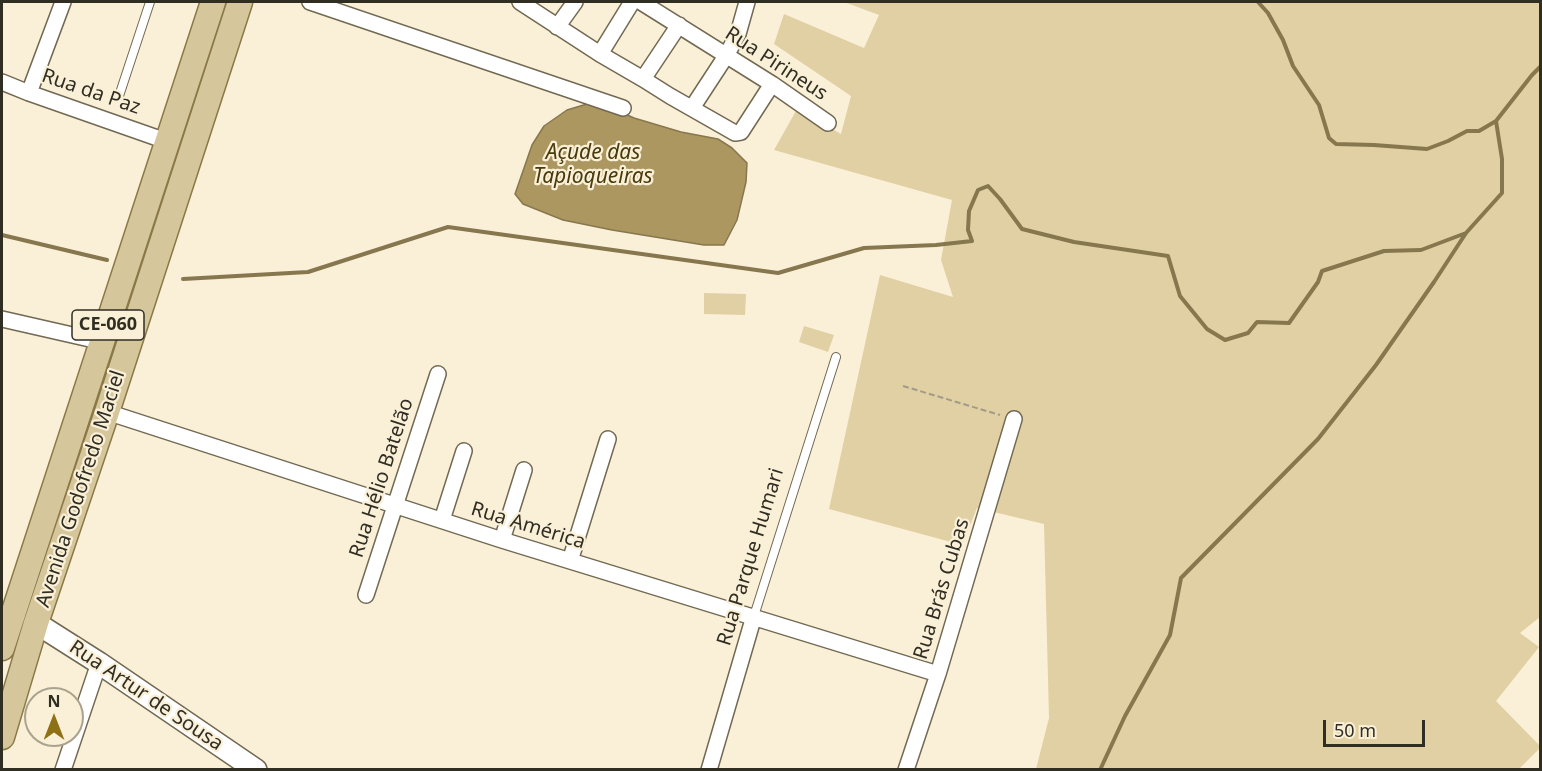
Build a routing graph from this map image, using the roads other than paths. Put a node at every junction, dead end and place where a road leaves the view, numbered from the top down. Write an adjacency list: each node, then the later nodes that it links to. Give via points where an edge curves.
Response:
1 (63, 2): 18 (street)
2 (150, 2): 19 (lane)
3 (213, 2): 23 (main road, Avenida Godofredo Maciel / CE-060)
4 (240, 2): 28 (main road, Avenida Godofredo Maciel / CE-060)
5 (310, 2): 20 (street)
6 (521, 2): 12 (street)
7 (575, 2): 12 (street)
8 (633, 2): 13 (street)
9 (640, 2): 11 (street, Rua Pirineus)
10 (747, 2): 14 (street, via 738,34)
11 (679, 25): 14 (street, Rua Pirineus); 15 (street)
12 (557, 27): 13 (street)
13 (600, 54): 15 (street)
14 (726, 56): 17 (street, Rua Pirineus); 21 (street)
15 (644, 79): 21 (street)
16 (2, 82): 18 (street, Rua da Paz)
17 (772, 84): 21 (street, via 741,132 735,133); 22 (street, Rua Pirineus)
18 (29, 93): 23 (street, Rua da Paz)
19 (119, 96)
20 (623, 108)
21 (692, 108)
22 (828, 123)
23 (166, 141): 25 (main road, Avenida Godofredo Maciel / CE-060)
24 (2, 319): 25 (street)
25 (103, 342): 40 (main road, Avenida Godofredo Maciel / CE-060)
26 (836, 357): 38 (lane, Rua Parque Humari)
27 (438, 374): 33 (street, Rua Hélio Batelão)
28 (107, 412): 33 (street, Rua América); 39 (main road, Avenida Godofredo Maciel / CE-060)
29 (1014, 419): 42 (street, Rua Brás Cubas)
30 (608, 439): 36 (street)
31 (464, 451): 34 (street)
32 (524, 470): 35 (street)
33 (395, 505): 34 (street, Rua América); 37 (street, Rua Hélio Batelão)
34 (442, 520): 35 (street, Rua América)
35 (502, 540): 36 (street, Rua América)
36 (570, 561): 38 (street, Rua América)
37 (366, 595)
38 (754, 616): 42 (street, Rua América); 46 (street, Rua Parque Humari)
39 (36, 623): 41 (street, Rua Artur de Sousa); 43 (main road, Avenida Godofredo Maciel / CE-060)
40 (2, 648)
41 (99, 663): 44 (street); 45 (street, Rua Artur de Sousa)
42 (938, 674): 47 (street, Rua Brás Cubas)
43 (2, 737)
44 (63, 770)
45 (256, 770)
46 (709, 770)
47 (906, 770)

